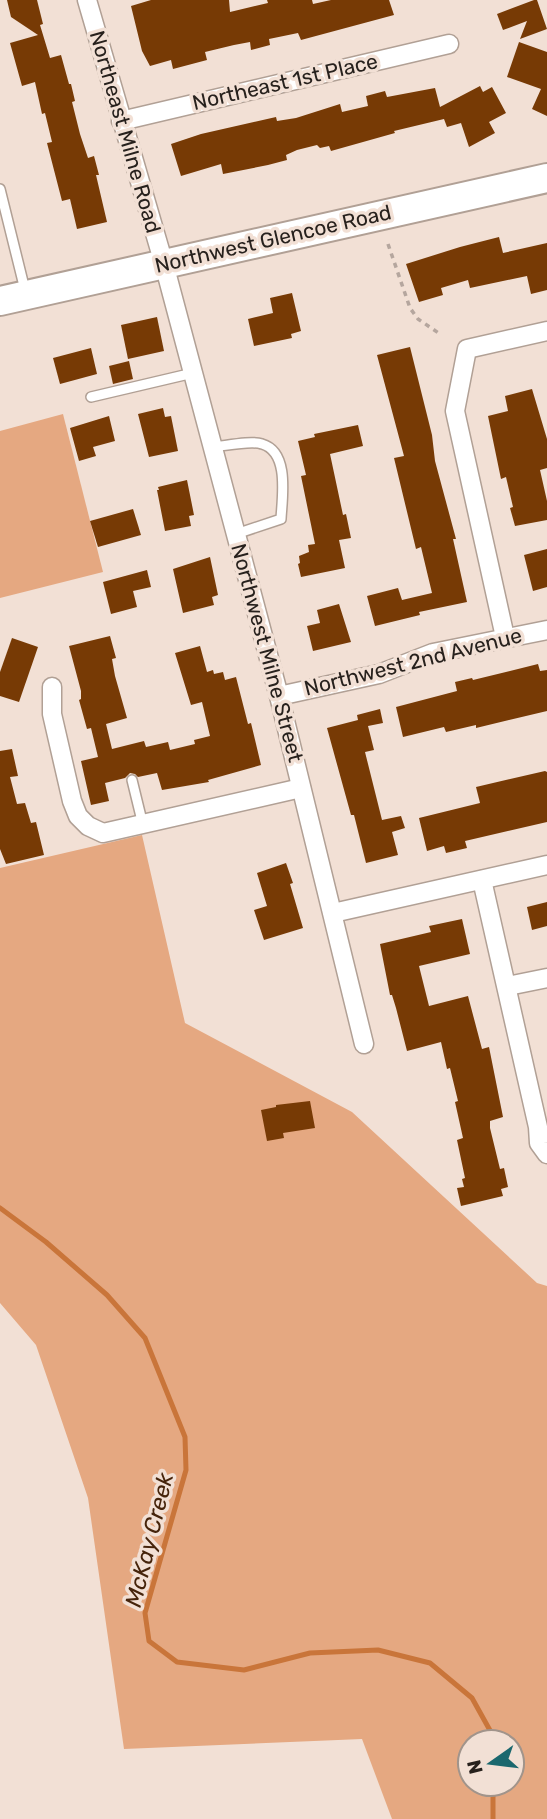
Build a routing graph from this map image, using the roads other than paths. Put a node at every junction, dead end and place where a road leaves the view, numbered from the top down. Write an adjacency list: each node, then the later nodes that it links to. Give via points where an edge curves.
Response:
1 (87, 0): 3 (street, Northeast Milne Road)
2 (449, 44): 3 (street, Northeast 1st Place)
3 (121, 121): 6 (street, Northeast Milne Road)
4 (547, 178): 6 (main road, Northwest Glencoe Road)
5 (0, 189): 7 (lane)
6 (163, 264): 7 (main road, Northwest Glencoe Road); 9 (street, Northwest Milne Street)
7 (13, 298)
8 (547, 331): 14 (street, via 467,349 454,411)
9 (193, 373): 10 (lane); 11 (street, Northwest Milne Street)
10 (91, 397)
11 (213, 447): 12 (street, Northwest Milne Street); 12 (lane, via 260,443 271,448 280,462 281,519)
12 (236, 534): 16 (street, Northwest Milne Street)
13 (547, 630): 14 (street, Northwest 2nd Avenue)
14 (505, 636): 16 (street, Northwest 2nd Avenue, via 419,657 380,674)
15 (52, 687): 19 (street, via 52,714 78,816 103,833)
16 (279, 696): 18 (street, Northwest Milne Street)
17 (132, 780): 19 (lane)
18 (301, 788): 19 (street); 22 (street, Northwest Milne Street)
19 (143, 825)
20 (547, 865): 21 (street)
21 (482, 880): 22 (street); 24 (street)
22 (332, 913): 25 (street, Northwest Milne Street)
23 (547, 978): 24 (street)
24 (508, 986): 26 (street, via 539,1143)
25 (364, 1044)
26 (547, 1154)

